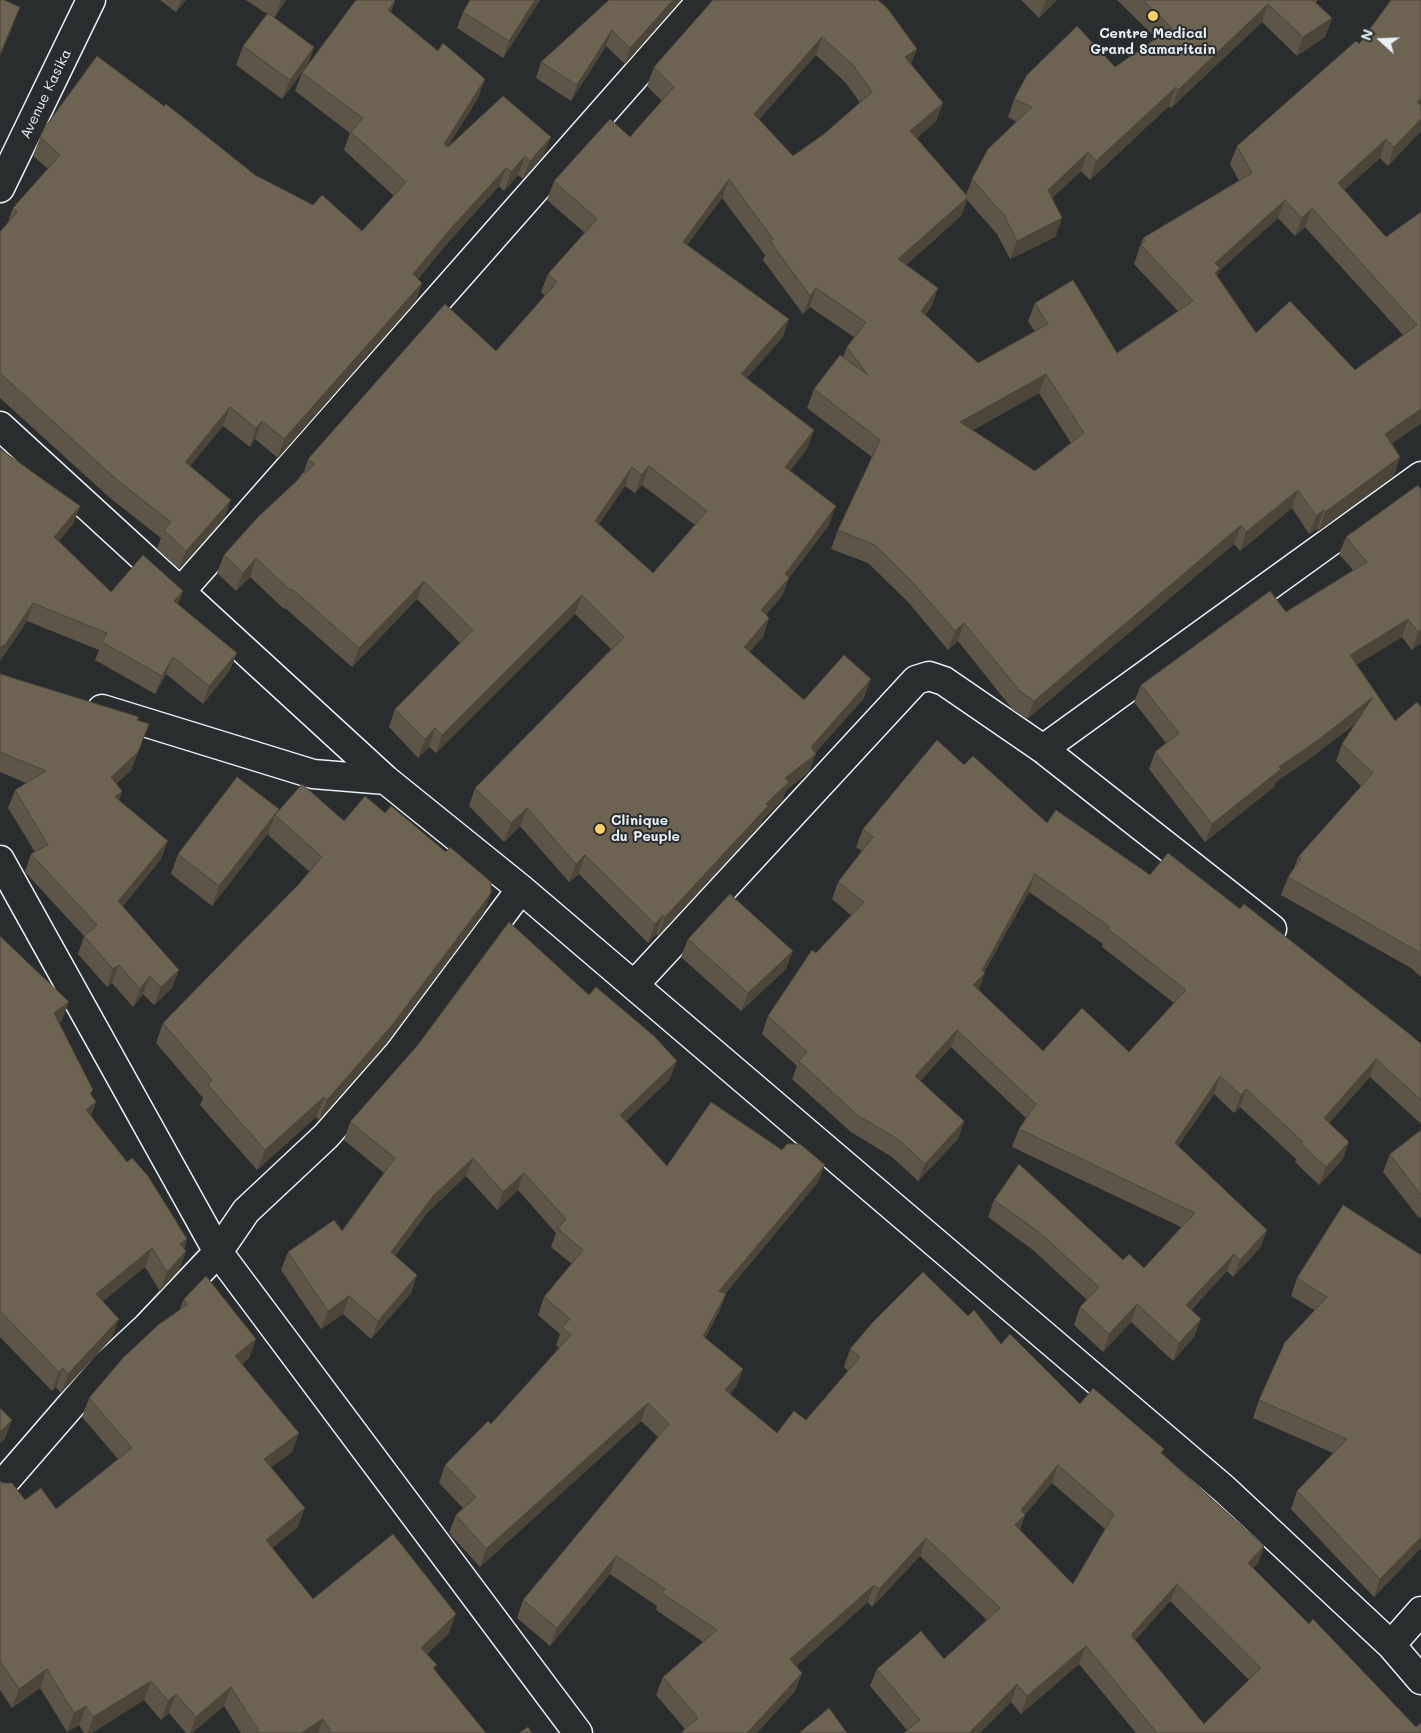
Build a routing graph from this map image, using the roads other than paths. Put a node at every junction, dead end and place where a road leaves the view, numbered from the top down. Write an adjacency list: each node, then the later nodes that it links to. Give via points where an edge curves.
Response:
1 (92, 0): 3 (street, Avenue Kasika)
2 (702, 0): 6 (street)
3 (0, 188)
4 (0, 426): 6 (street)
5 (1421, 476): 8 (street)
6 (182, 590): 9 (street)
7 (76, 701): 9 (street, via 313,774)
8 (1043, 749): 12 (street); 13 (street, via 944,681 929,676 916,680)
9 (386, 780): 11 (street)
10 (0, 860): 14 (street)
11 (521, 888): 13 (street); 14 (street, via 398,1054 326,1136 246,1211)
12 (1290, 943)
13 (634, 985): 17 (street, via 1224,1489)
14 (218, 1252): 15 (street, via 112,1359); 19 (street)
15 (0, 1487)
16 (1421, 1611): 17 (street)
17 (1390, 1645): 18 (street)
18 (1421, 1680)
19 (578, 1733)

